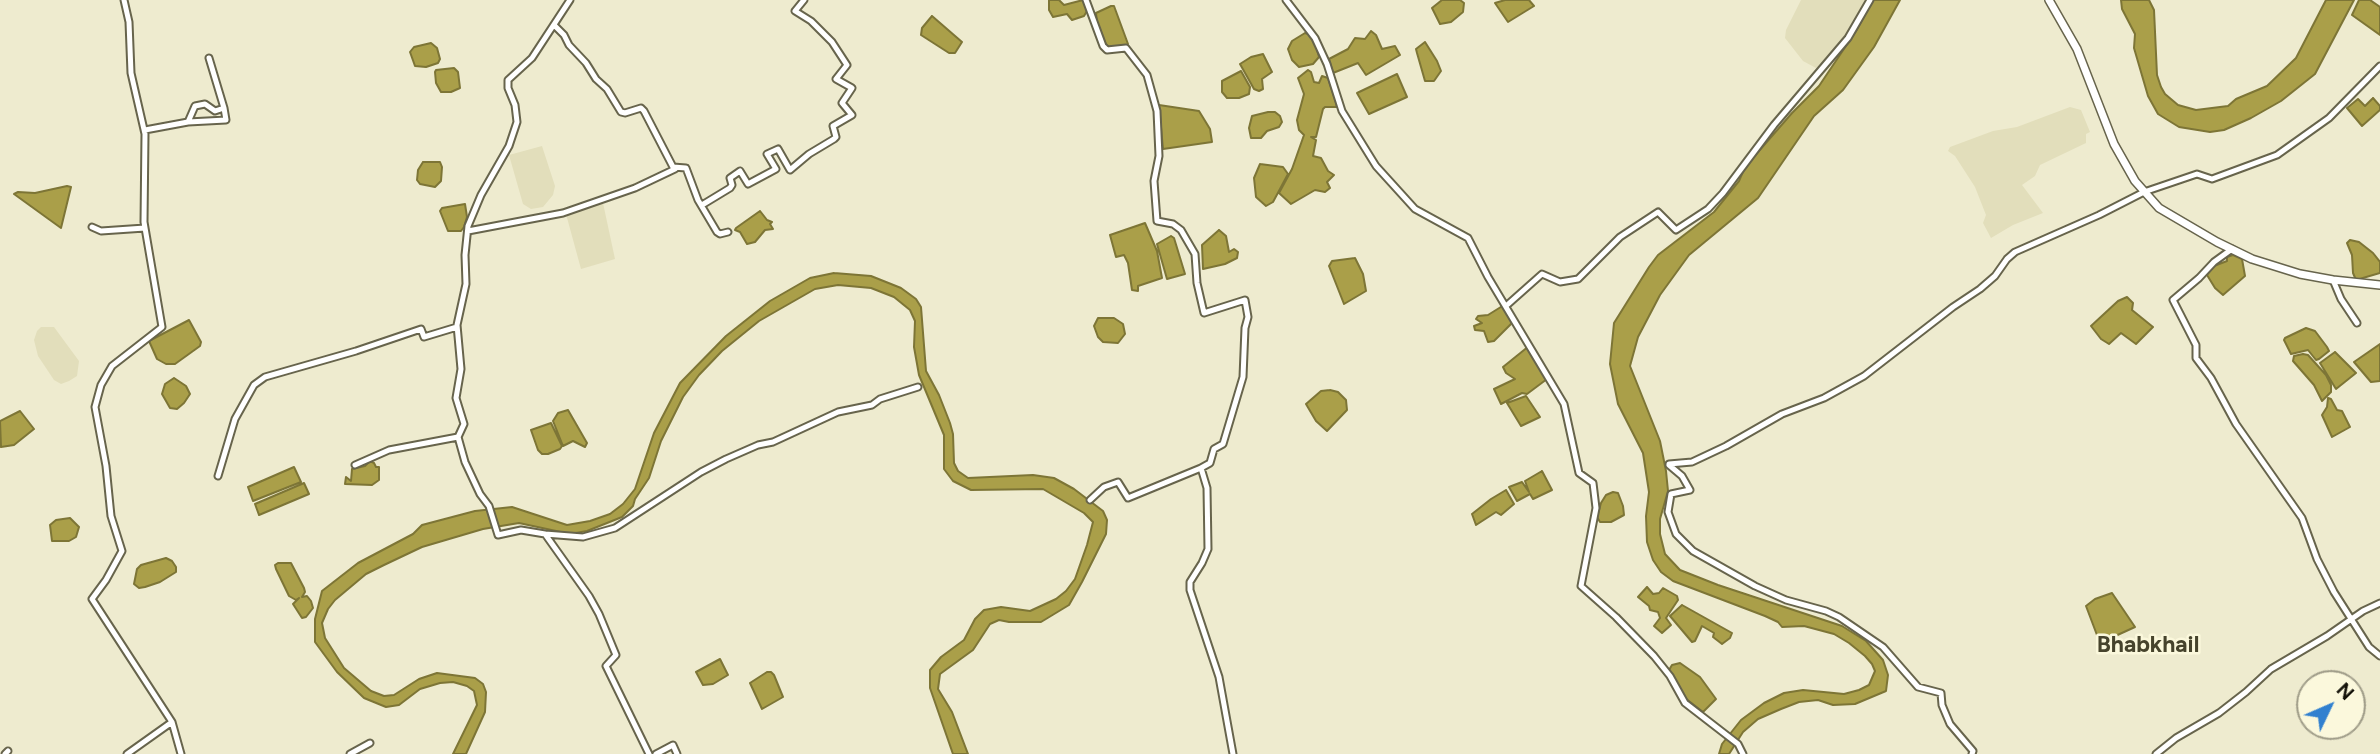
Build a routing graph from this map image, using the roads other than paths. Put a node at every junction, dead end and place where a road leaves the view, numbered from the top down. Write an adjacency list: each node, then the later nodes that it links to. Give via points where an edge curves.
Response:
1 (124, 0): 13 (street, via 131,74)
2 (570, 0): 8 (street)
3 (804, 0): 16 (street, via 795,11 818,28 847,65 836,79 852,88 842,103 852,115 833,126 834,139 790,170 778,149 767,154 776,169 748,184 740,171 730,178 730,188)
4 (1086, 0): 30 (street, via 1103,46 1107,50 1126,48 1147,75 1157,111 1157,221 1181,230 1195,254 1204,313 1245,300 1248,317 1242,377 1223,444)
5 (1286, 0): 24 (street, via 1315,38 1342,111 1376,166 1415,209 1468,238)
6 (1870, 0): 24 (street, via 1848,38 1708,209 1676,230 1658,212 1620,237 1578,279 1560,282 1542,274)
7 (2049, 0): 15 (street, via 2077,50 2114,144)
8 (554, 25): 14 (street, via 621,112 641,108); 19 (street, via 532,58 508,80 517,122)
9 (209, 58): 11 (street)
10 (2380, 66): 15 (street, via 2329,118 2277,155 2212,179 2197,174)
11 (224, 108): 12 (street, via 215,111 205,104 195,106); 12 (street, via 226,120)
12 (188, 122): 13 (street)
13 (145, 130): 18 (street)
14 (675, 169): 16 (street, via 686,168); 19 (street, via 563,214)
15 (2144, 192): 21 (street, via 2159,208); 47 (street, via 2015,252 1980,289 1864,376 1726,446 1692,461 1669,464 1690,490 1671,494 1668,512 1676,534 1693,551 1755,586 1839,617 1883,647 1918,687 1941,693 1950,723)
16 (702, 205): 20 (street, via 717,232)
17 (92, 228): 18 (street)
18 (145, 228): 37 (street, via 162,327 112,366 95,407 111,516 121,551 92,599)
19 (468, 231): 26 (street, via 466,284)
20 (727, 232)
21 (2232, 249): 22 (street, via 2300,274); 35 (street, via 2173,300 2196,345 2196,358 2302,518 2317,559)
22 (2333, 280): 23 (street); 25 (street)
23 (2380, 285)
24 (1506, 306): 46 (street, via 1564,404 1579,473 1593,483 1595,519 1581,586 1654,656 1685,703 1738,744)
25 (2357, 323)
26 (457, 327): 28 (street, via 461,369 456,398 464,424); 31 (street, via 424,337 421,329 265,377 254,385 235,419)
27 (918, 387): 33 (street, via 758,444 701,472 615,528 583,537)
28 (458, 437): 29 (street, via 389,450); 33 (street, via 498,534 521,530)
29 (355, 465)
30 (1201, 468): 32 (street, via 1128,498 1118,482); 45 (street, via 1208,488 1208,549 1190,590 1219,677)
31 (218, 476)
32 (1090, 500)
33 (545, 534): 42 (street, via 599,614 616,655 606,666)
34 (2380, 603): 35 (street)
35 (2350, 618): 36 (street); 48 (street, via 2271,668 2219,713)
36 (2380, 656)
37 (172, 722): 39 (street); 40 (street)
38 (370, 743): 41 (street)
39 (127, 754)
40 (181, 754)
41 (350, 754)
42 (649, 754)
43 (656, 754): 44 (street, via 673,745)
44 (677, 754)
45 (1233, 754)
46 (1743, 754)
47 (1972, 754)
48 (2155, 754)

